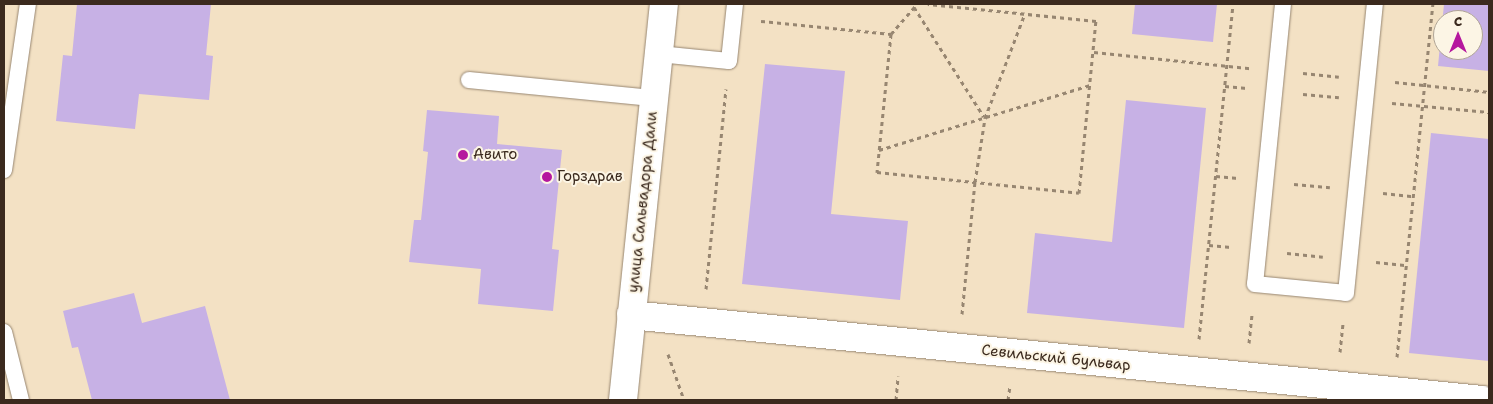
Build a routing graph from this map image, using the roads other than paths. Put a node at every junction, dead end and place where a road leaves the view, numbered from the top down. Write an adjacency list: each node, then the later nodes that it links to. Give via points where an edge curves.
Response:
1 (28, 4): 9 (lane)
2 (664, 4): 6 (street, улица Сальвадора Дали)
3 (1283, 4): 4 (lane, via 1255,284 1346,293)
4 (1375, 4)
5 (734, 11): 6 (lane, via 729,61)
6 (659, 54): 8 (street, улица Сальвадора Дали)
7 (469, 80): 8 (lane)
8 (654, 98): 10 (street, улица Сальвадора Дали)
9 (4, 170)
10 (644, 316): 13 (street, улица Сальвадора Дали); 14 (street, Севильский бульвар)
11 (4, 332): 12 (lane)
12 (21, 400)
13 (623, 400)
14 (1482, 400)

